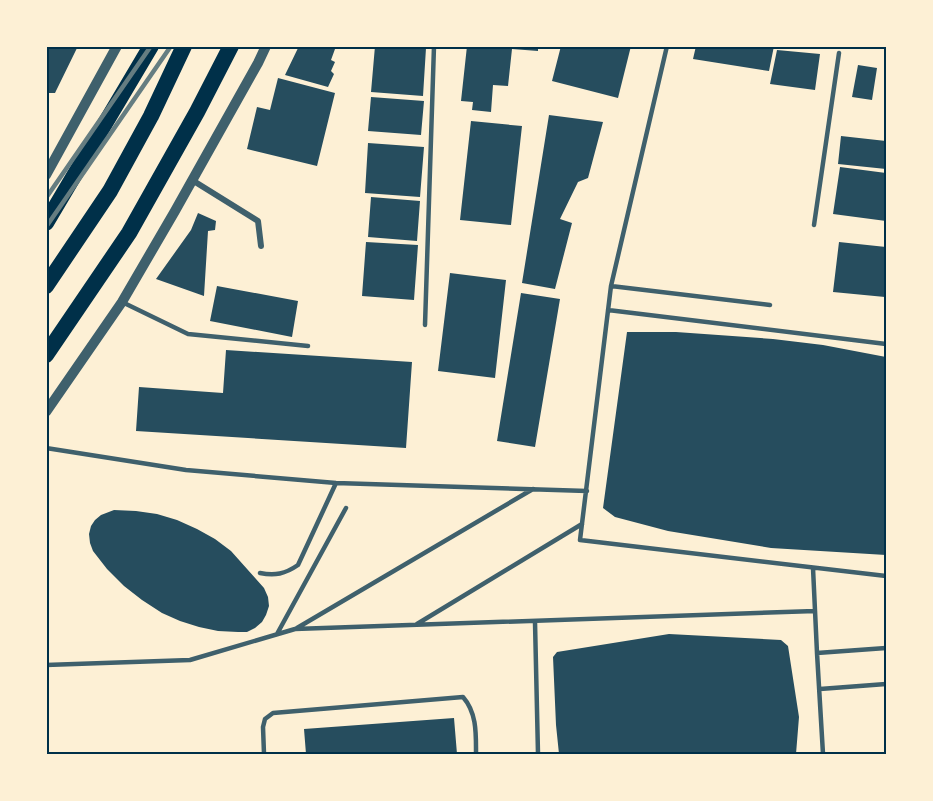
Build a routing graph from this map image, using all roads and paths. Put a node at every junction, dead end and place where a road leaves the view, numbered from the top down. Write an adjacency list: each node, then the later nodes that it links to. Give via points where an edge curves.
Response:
1 (117, 46): 9 (street)
2 (151, 46): 11 (highway)
3 (184, 46): 14 (highway, via 110,191)
4 (231, 46): 22 (highway, via 129,233)
5 (266, 46): 10 (street)
6 (434, 46): 19 (lane)
7 (667, 46): 15 (lane)
8 (839, 53): 12 (lane)
9 (46, 175)
10 (192, 180): 13 (street, via 258,221); 16 (street)
11 (46, 223)
12 (814, 225)
13 (261, 246)
14 (46, 286)
15 (611, 286): 17 (lane); 18 (lane)
16 (122, 302): 21 (lane, via 188,334); 23 (street)
17 (770, 305)
18 (608, 310): 20 (lane); 27 (lane)
19 (425, 325)
20 (886, 344)
21 (308, 346)
22 (46, 355)
23 (46, 412)
24 (46, 448): 25 (lane, via 186,470)
25 (336, 483): 26 (lane); 31 (lane, via 298,565 280,574)
26 (532, 489): 27 (lane); 36 (lane)
27 (587, 491): 29 (lane)
28 (346, 508): 37 (lane)
29 (582, 524): 30 (lane, via 580,540); 35 (lane)
30 (813, 568): 32 (lane); 33 (lane)
31 (260, 573)
32 (886, 576)
33 (814, 611): 34 (lane); 39 (lane)
34 (535, 622): 35 (lane); 45 (lane)
35 (416, 625): 36 (lane)
36 (295, 629): 37 (lane)
37 (277, 634): 40 (lane, via 190,660)
38 (886, 648): 39 (lane)
39 (818, 653): 42 (lane)
40 (46, 665)
41 (886, 684): 42 (lane)
42 (820, 689): 46 (lane)
43 (264, 754): 44 (lane, via 263,727 265,719 273,713 462,697 469,704 476,725)
44 (476, 754)
45 (538, 754)
46 (823, 754)

